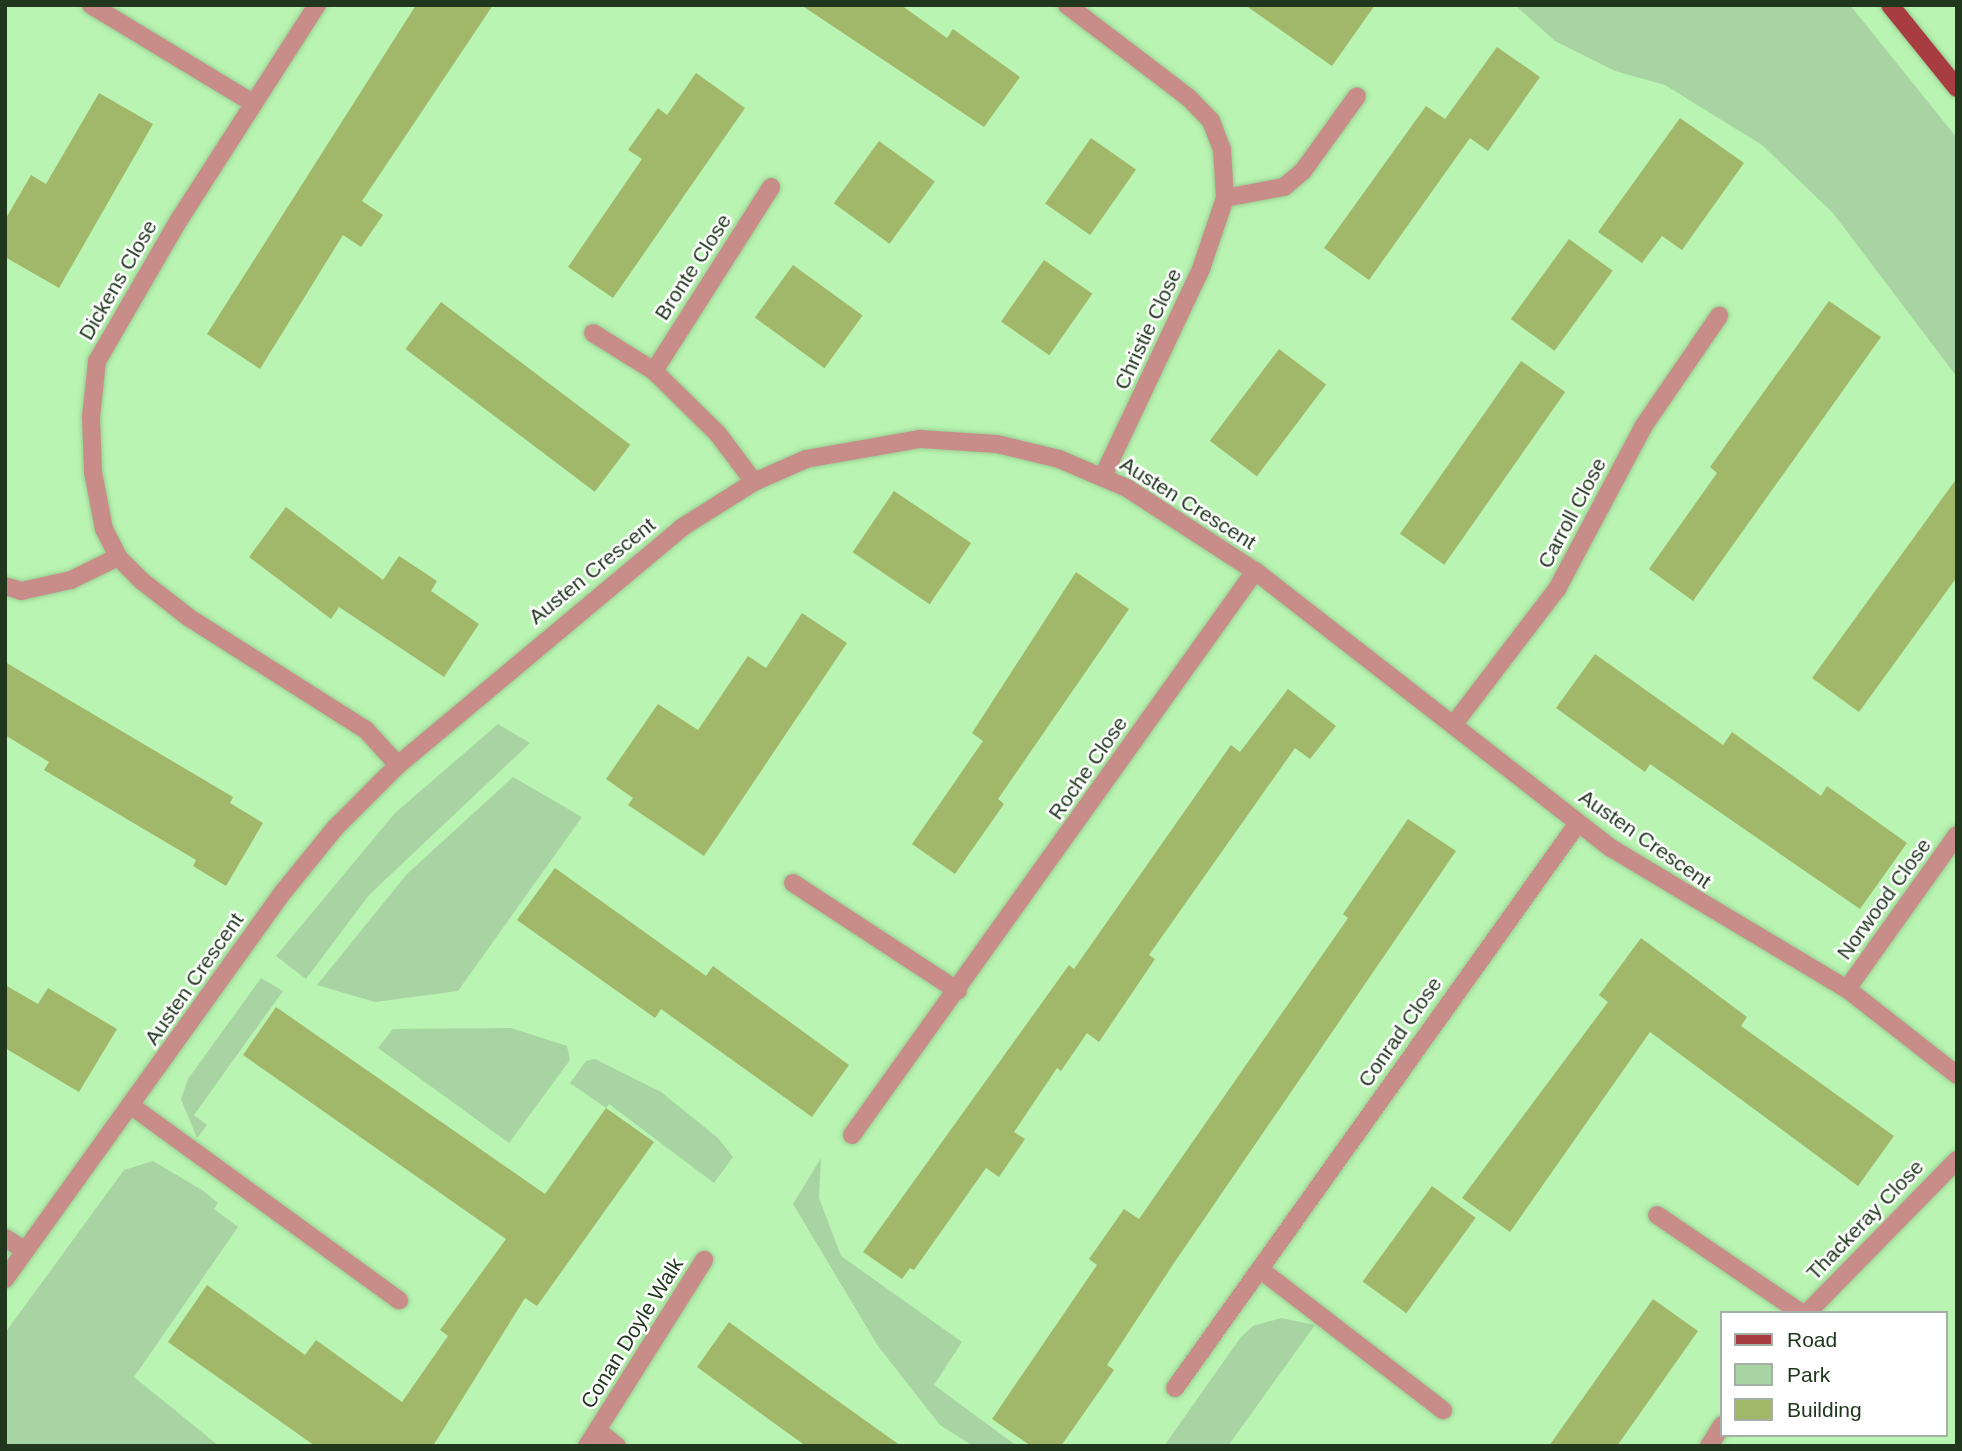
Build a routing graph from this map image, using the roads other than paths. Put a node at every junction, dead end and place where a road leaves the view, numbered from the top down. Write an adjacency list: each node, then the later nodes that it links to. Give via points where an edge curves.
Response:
1 (91, 5): 7 (street)
2 (317, 5): 7 (street, Dickens Close)
3 (1067, 5): 9 (street, Christie Close, via 1189,98 1211,121 1222,149)
4 (1890, 5): 5 (main road)
5 (1957, 88)
6 (1357, 96): 9 (street, via 1303,171 1284,187)
7 (251, 102): 15 (street, Dickens Close, via 97,361 91,417 93,472 104,530)
8 (771, 187): 12 (street, Bronte Close)
9 (1225, 198): 13 (street, Christie Close, via 1167,347)
10 (1719, 316): 18 (street, Carroll Close, via 1643,427 1558,589)
11 (593, 333): 12 (street)
12 (654, 371): 14 (street, via 718,434)
13 (1103, 476): 14 (street, Austen Crescent, via 997,444 920,439 806,459); 16 (street, Austen Crescent)
14 (754, 482): 19 (street, Austen Crescent, via 681,528)
15 (118, 557): 17 (street, via 71,580 22,591); 19 (street, Dickens Close, via 188,617 366,730)
16 (1255, 571): 18 (street, Austen Crescent); 24 (street, Roche Close)
17 (5, 586)
18 (1454, 724): 20 (street, Austen Crescent)
19 (398, 765): 26 (street, Austen Crescent, via 335,828 284,891)
20 (1578, 823): 23 (street, Austen Crescent, via 1713,914); 33 (street, Conrad Close)
21 (1957, 835): 23 (street, Norwood Close)
22 (793, 883): 24 (street)
23 (1847, 989): 25 (street, Austen Crescent)
24 (958, 991): 27 (street, Roche Close)
25 (1957, 1075)
26 (133, 1107): 31 (street, Austen Crescent); 35 (street)
27 (852, 1135)
28 (1957, 1160): 37 (street, Thackeray Close)
29 (1657, 1215): 36 (street)
30 (5, 1238): 31 (street)
31 (25, 1250): 34 (street, Austen Crescent)
32 (705, 1260): 41 (street, Conan Doyle Walk)
33 (1261, 1270): 38 (street, Conrad Close); 39 (street)
34 (5, 1279)
35 (399, 1300)
36 (1798, 1311)
37 (1809, 1311)
38 (1175, 1388)
39 (1443, 1410)
40 (1720, 1429): 44 (street)
41 (598, 1431): 42 (street, Conan Doyle Walk); 43 (street, Conan Doyle Walk)
42 (587, 1446)
43 (617, 1446)
44 (1709, 1446)

